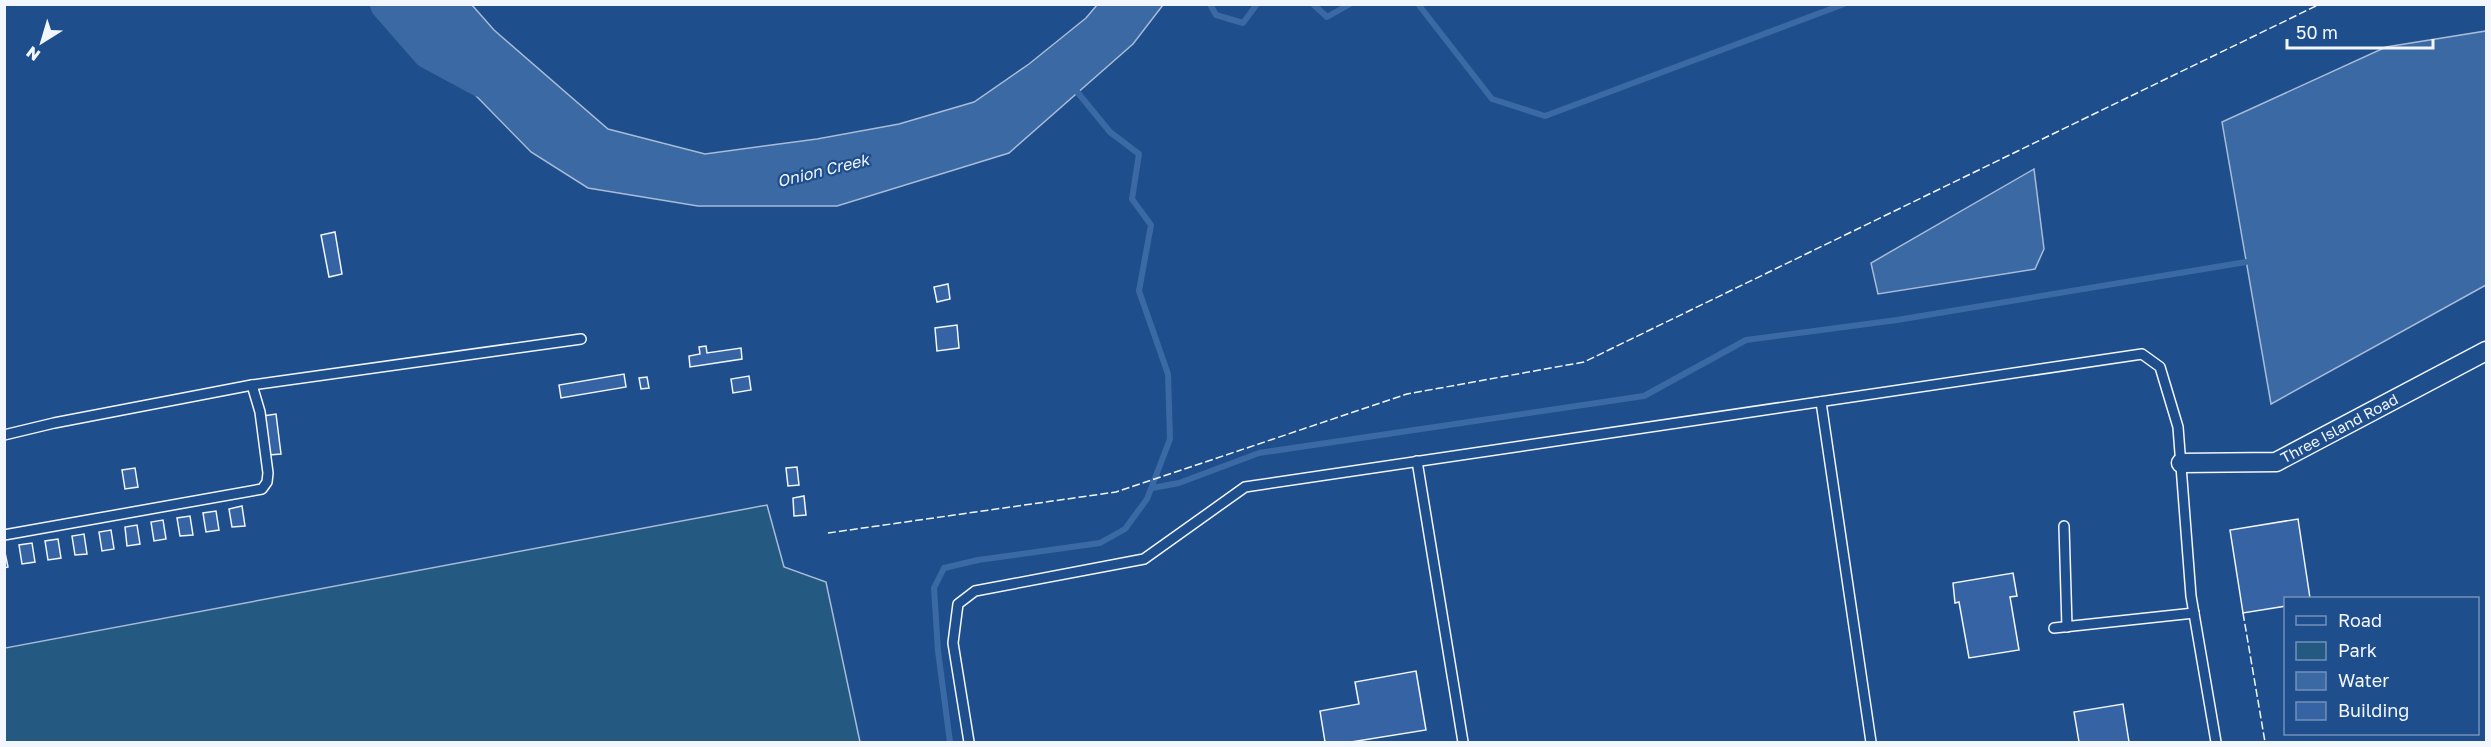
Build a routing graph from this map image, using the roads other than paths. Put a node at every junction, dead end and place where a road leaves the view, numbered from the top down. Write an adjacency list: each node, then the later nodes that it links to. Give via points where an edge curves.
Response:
1 (581, 339): 3 (lane)
2 (2487, 351): 7 (street, Three Island Road, via 2276,462)
3 (252, 385): 5 (lane); 9 (lane, via 260,412 268,473 262,489)
4 (1821, 402): 6 (lane); 7 (lane, via 2142,354 2160,367 2178,427); 15 (lane)
5 (4, 435)
6 (1416, 461): 13 (lane, via 1245,487 1144,560 975,591 958,604 953,643); 14 (lane)
7 (2181, 463): 10 (lane)
8 (2064, 526): 11 (lane)
9 (4, 535)
10 (2194, 613): 11 (lane); 16 (lane)
11 (2067, 627): 12 (lane)
12 (2054, 628)
13 (969, 742)
14 (1463, 742)
15 (1871, 742)
16 (2216, 742)

